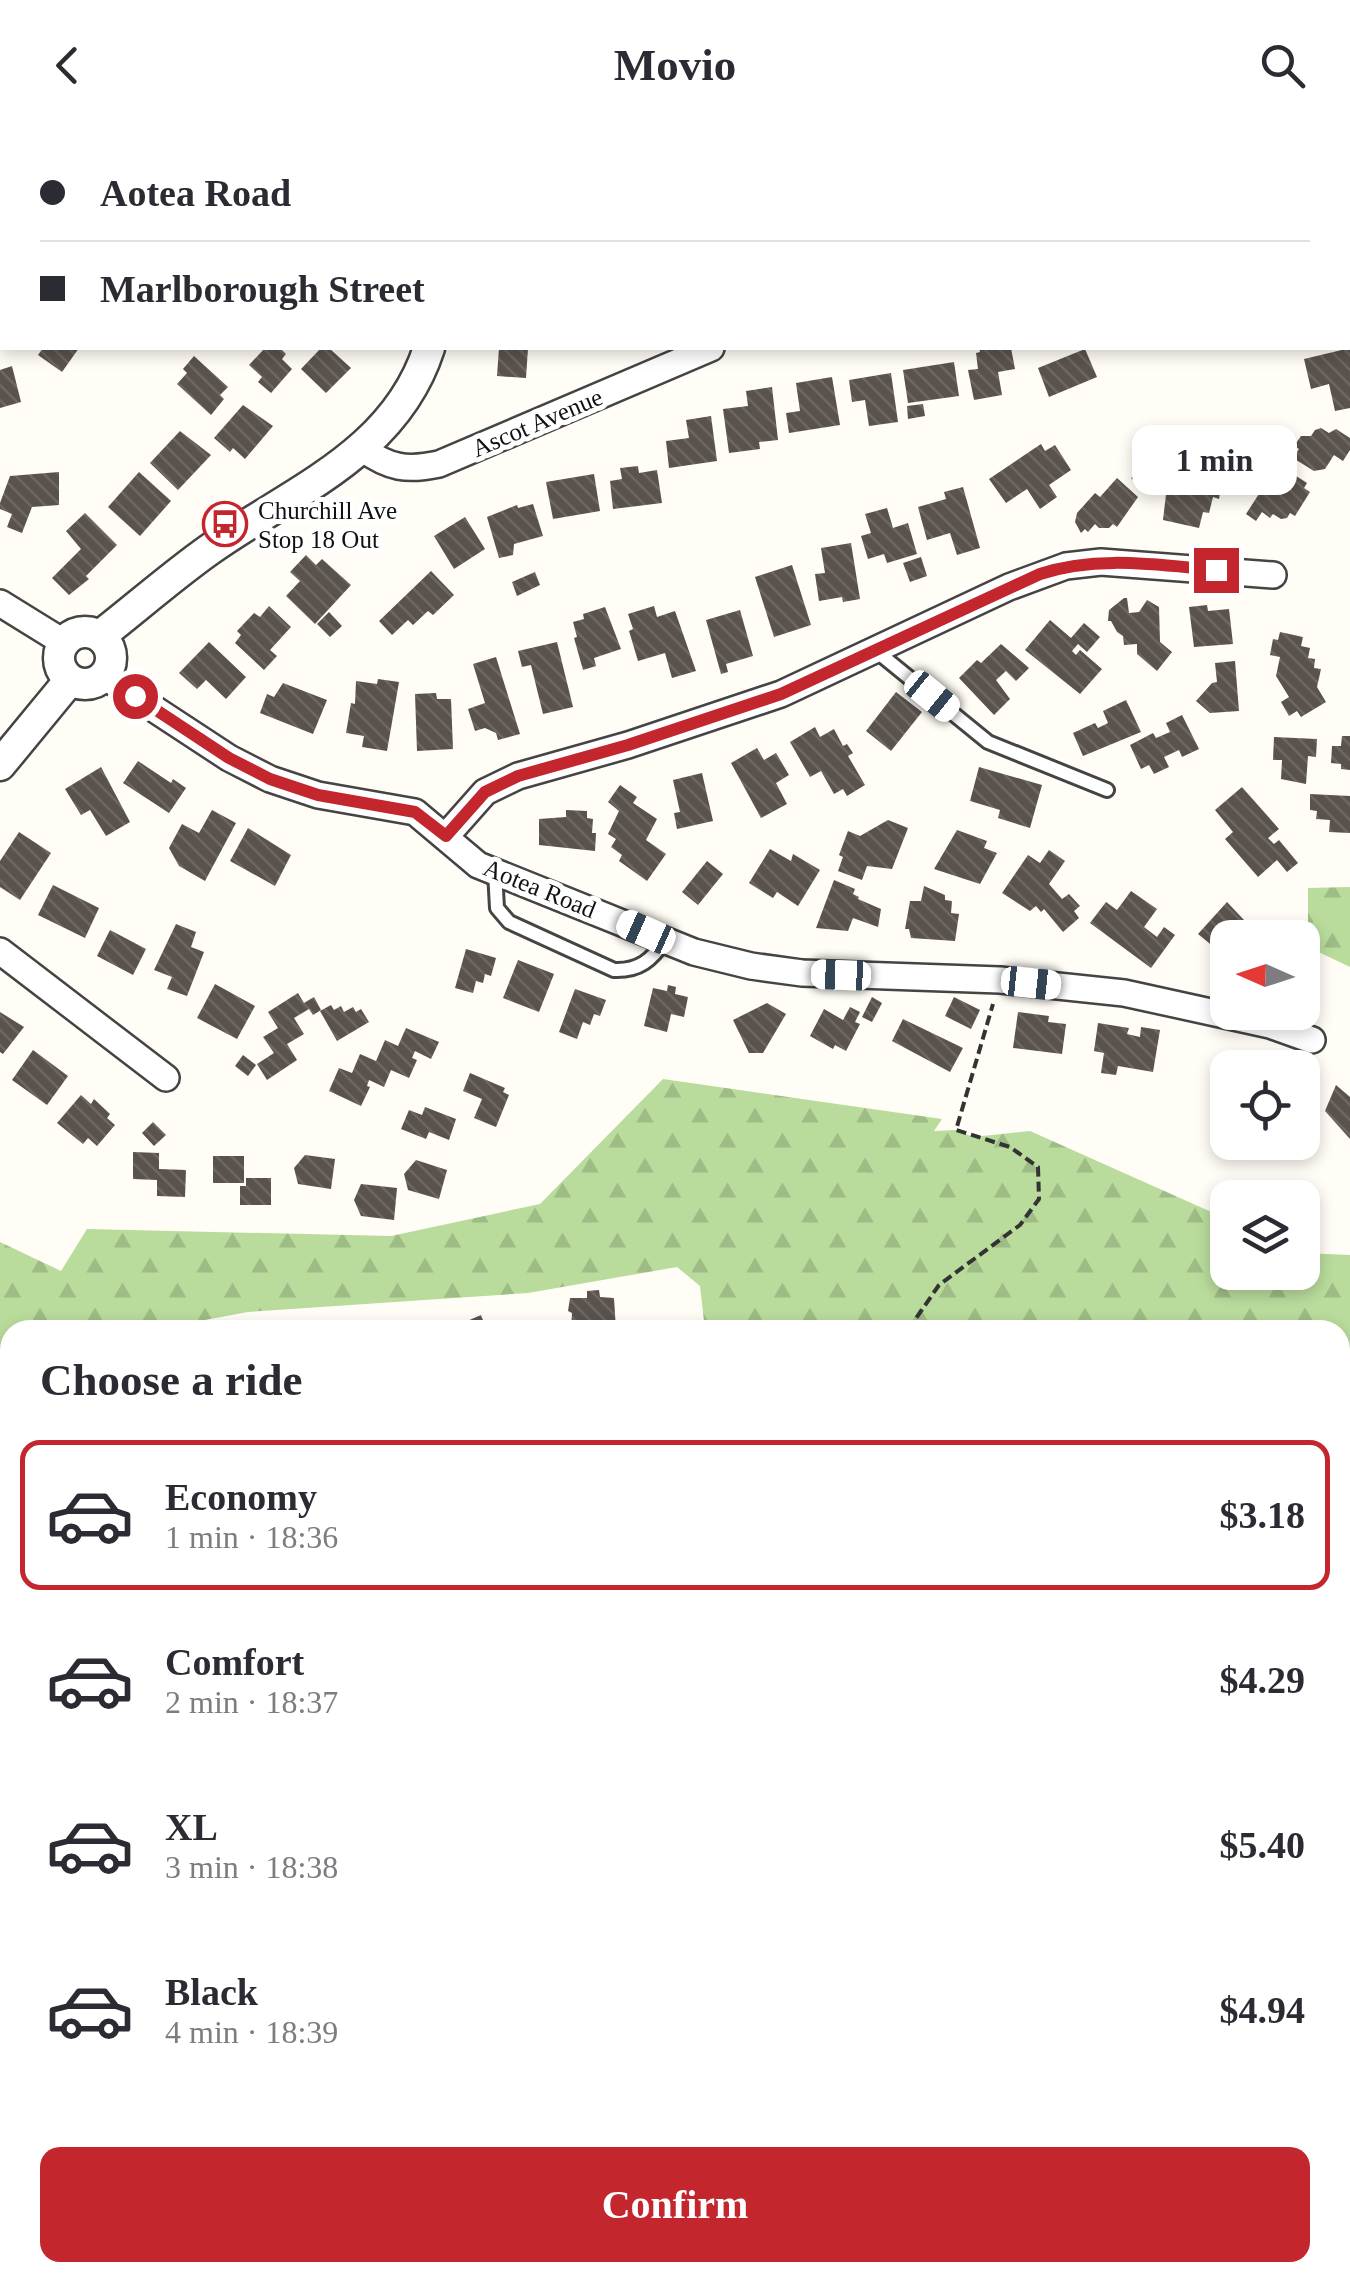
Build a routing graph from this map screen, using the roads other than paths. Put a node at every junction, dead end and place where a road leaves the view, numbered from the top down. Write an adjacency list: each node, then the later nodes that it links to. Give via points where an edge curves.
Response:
1 (428, 350): 3 (street, via 414,385)
2 (706, 350): 3 (street, Ascot Avenue, via 439,464 398,468)
3 (362, 449): 6 (street, via 210,550)
4 (1274, 575): 8 (street, via 1101,562 1066,566)
5 (0, 602): 7 (street)
6 (100, 636): 7 (street, via 84,631); 9 (street, via 110,650)
7 (63, 642): 10 (street, via 58,658)
8 (875, 650): 12 (lane, via 988,742); 13 (street, via 781,694 518,776 485,792)
9 (104, 676): 10 (street, via 88,684); 13 (street, Aotea Road, via 270,779 415,812)
10 (70, 680): 11 (street)
11 (0, 765)
12 (1106, 790)
13 (446, 836): 14 (street, Aotea Road)
14 (495, 872): 15 (street, Aotea Road); 15 (lane, via 497,908 509,922 614,970 643,964)
15 (665, 940): 17 (street, Aotea Road, via 751,966 802,973 1000,980 1124,993)
16 (0, 951): 18 (street)
17 (1312, 1040)
18 (166, 1078)

